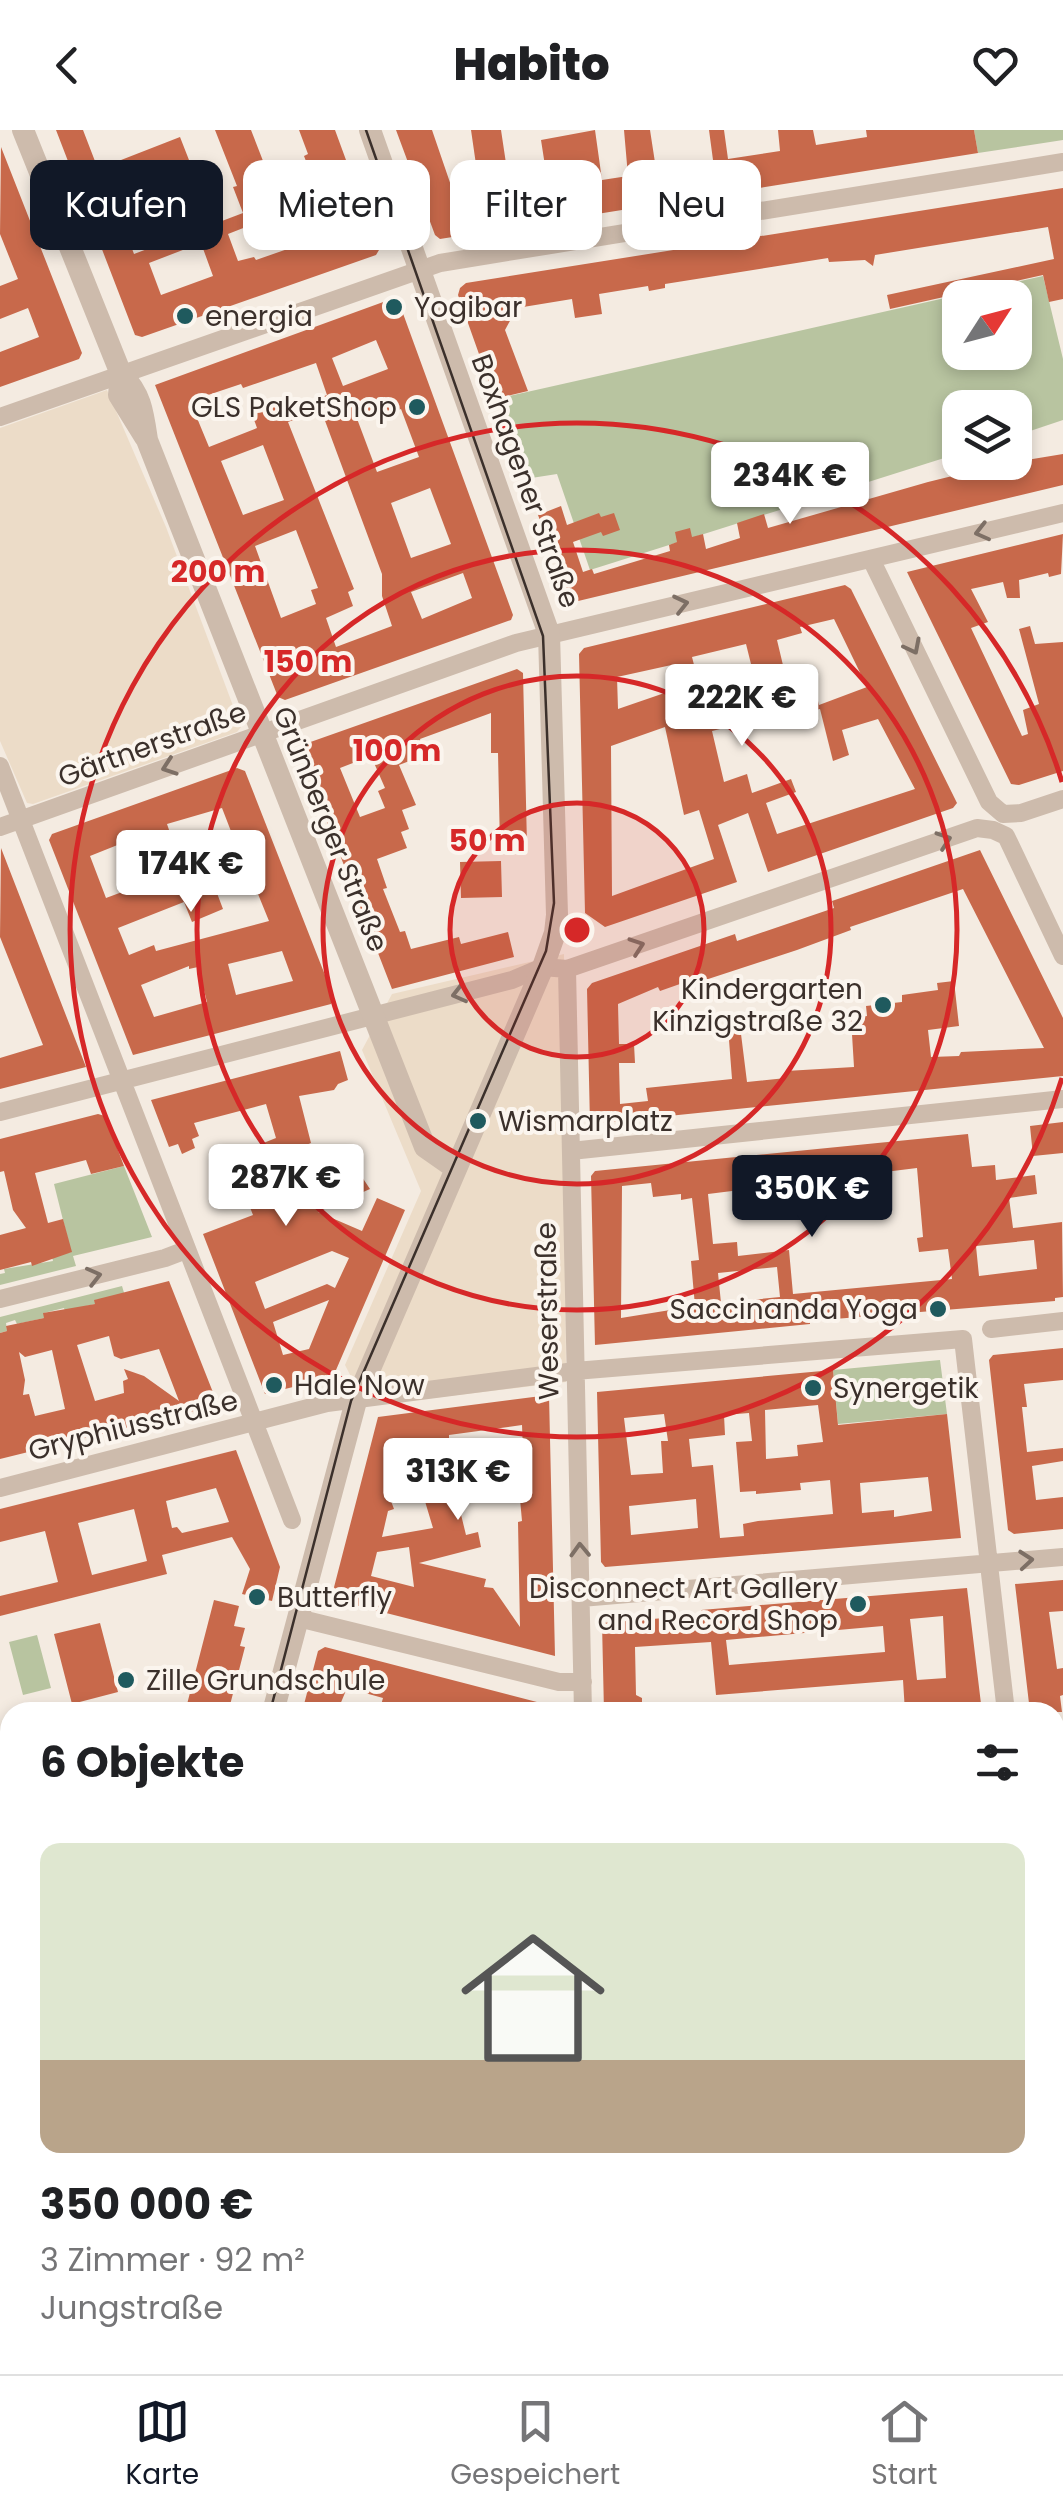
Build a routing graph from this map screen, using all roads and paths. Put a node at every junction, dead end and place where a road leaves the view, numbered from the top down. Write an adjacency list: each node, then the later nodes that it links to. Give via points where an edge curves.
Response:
1 (23, 130): 5 (street, Grünberger Straße)
2 (370, 130): 4 (street, Boxhagener Straße)
3 (1063, 162): 4 (street)
4 (419, 270): 5 (street); 9 (street, Boxhagener Straße)
5 (120, 374): 6 (street); 10 (street, Grünberger Straße, via 136,388 147,440)
6 (0, 416)
7 (1063, 513): 8 (street, Gärtnerstraße, one-way to 8)
8 (871, 559): 9 (street, Gärtnerstraße, one-way to 8); 14 (street, one-way to 14)
9 (548, 634): 10 (street, Gärtnerstraße); 17 (street, Boxhagener Straße)
10 (261, 734): 13 (street, Gärtnerstraße, one-way to 13); 18 (street, Grünberger Straße)
11 (0, 766): 13 (street)
12 (1063, 799): 14 (street)
13 (21, 820): 15 (street, Gärtnerstraße); 19 (street)
14 (998, 822): 16 (street); 17 (street, one-way to 14)
15 (0, 827)
16 (1063, 956)
17 (555, 968): 18 (street, one-way to 18); 22 (street, Weserstraße); 23 (street, Boxhagener Straße)
18 (372, 1016): 19 (street); 23 (street, via 425,1147)
19 (122, 1081): 21 (street); 24 (street)
20 (1063, 1098): 22 (street)
21 (0, 1112)
22 (571, 1151): 28 (street, Weserstraße)
23 (455, 1168): 29 (street, Boxhagener Straße)
24 (186, 1250): 25 (street, one-way to 24); 30 (street)
25 (0, 1299)
26 (1063, 1321): 27 (street)
27 (991, 1329)
28 (576, 1371): 29 (street, Gryphiusstraße); 34 (street, Gryphiusstraße, via 963,1339); 35 (street, Weserstraße, one-way to 28)
29 (356, 1401): 30 (street, Gryphiusstraße); 36 (street, Boxhagener Straße)
30 (254, 1422): 31 (street, Gryphiusstraße); 32 (street)
31 (0, 1488)
32 (292, 1520)
33 (1063, 1557): 34 (street, one-way to 33)
34 (989, 1563): 35 (street); 40 (street)
35 (582, 1598): 37 (street, Weserstraße)
36 (298, 1618): 37 (street, via 560,1682); 38 (street, Boxhagener Straße)
37 (583, 1682): 39 (street, Weserstraße)
38 (276, 1702)
39 (583, 1702)
40 (1005, 1702)

